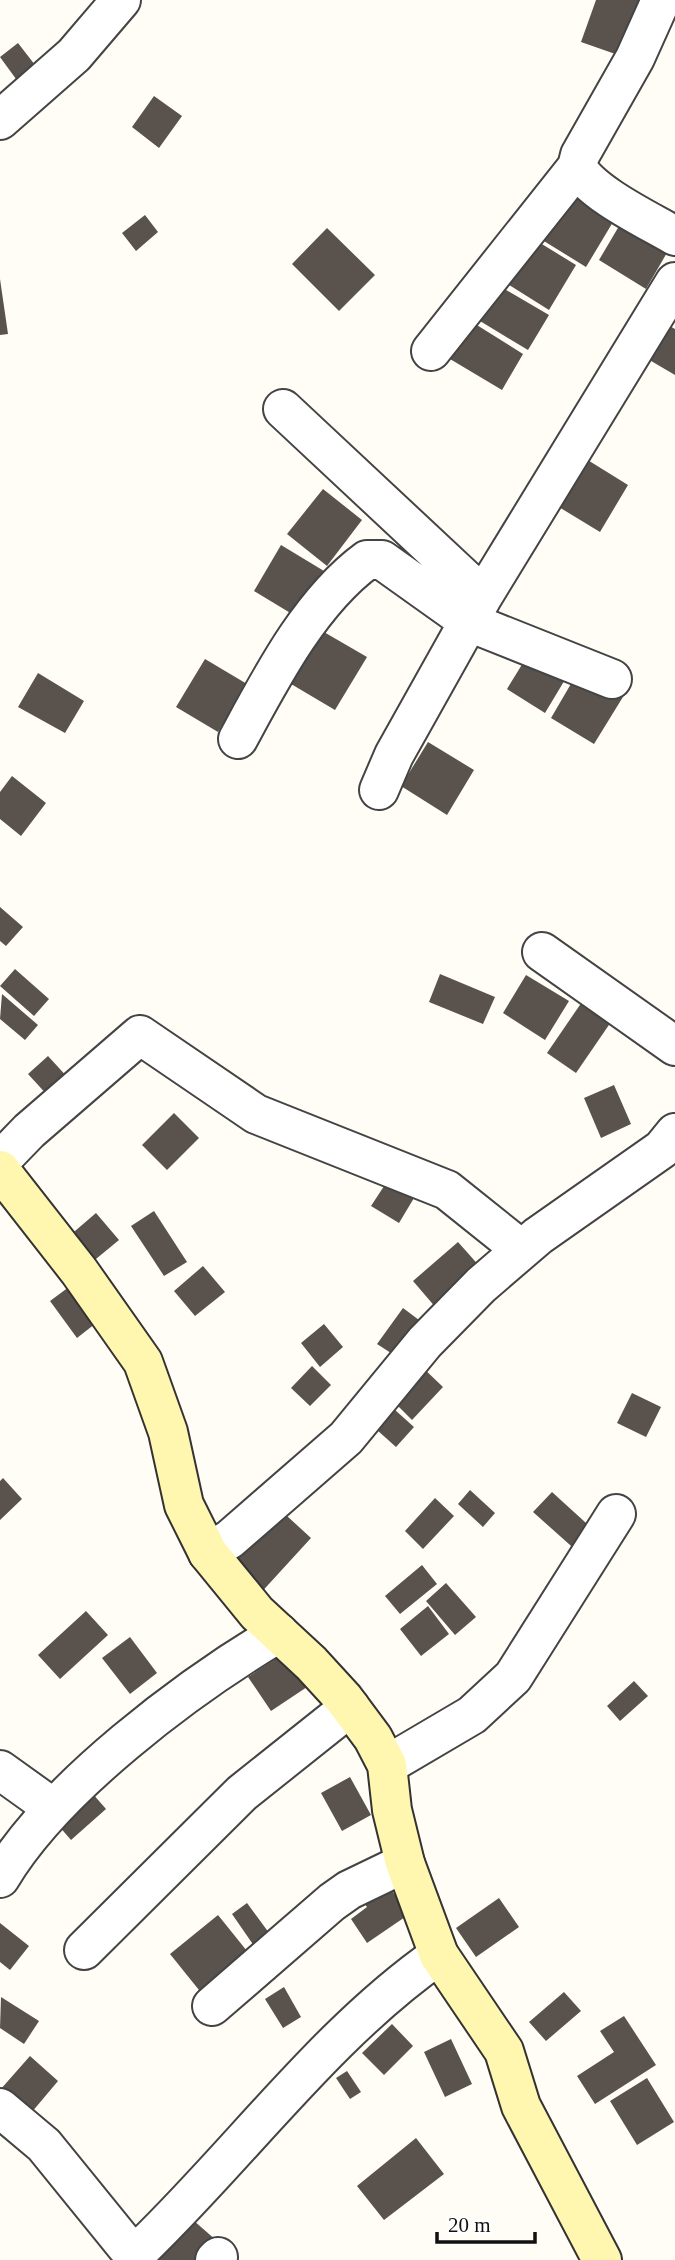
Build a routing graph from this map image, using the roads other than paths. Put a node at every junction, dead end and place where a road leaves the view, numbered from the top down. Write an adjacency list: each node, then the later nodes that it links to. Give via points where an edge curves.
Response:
1 (121, 0): 3 (street, via 74,55)
2 (661, 0): 4 (street)
3 (0, 120)
4 (577, 167): 5 (street, via 594,187); 7 (street)
5 (675, 236)
6 (675, 282): 9 (street)
7 (431, 351)
8 (284, 409): 9 (street)
9 (476, 609): 10 (street); 11 (street, via 382,560 368,560 334,591 279,664); 12 (street)
10 (612, 679)
11 (238, 739)
12 (379, 790)
13 (542, 952): 14 (street)
14 (675, 1046)
15 (675, 1133): 18 (street, via 662,1149)
16 (0, 1161): 18 (street, via 140,1035 256,1114 447,1190)
17 (0, 1170): 20 (street, via 142,1362 168,1432 184,1505)
18 (522, 1250): 20 (street, via 425,1342 346,1438)
19 (616, 1514): 23 (street, via 513,1677 472,1715)
20 (208, 1553): 21 (street)
21 (279, 1633): 22 (street); 25 (street, via 172,1705)
22 (350, 1707): 23 (street); 28 (street, via 242,1793)
23 (387, 1765): 26 (street)
24 (0, 1770): 25 (street)
25 (53, 1808): 27 (street)
26 (405, 1863): 29 (street); 30 (street, via 332,1902)
27 (0, 1878)
28 (84, 1950)
29 (439, 1955): 31 (street, via 373,2005 327,2050 143,2247 126,2246 44,2145); 32 (street, via 504,2051 522,2106)
30 (212, 2006)
31 (0, 2108)
32 (602, 2260)

